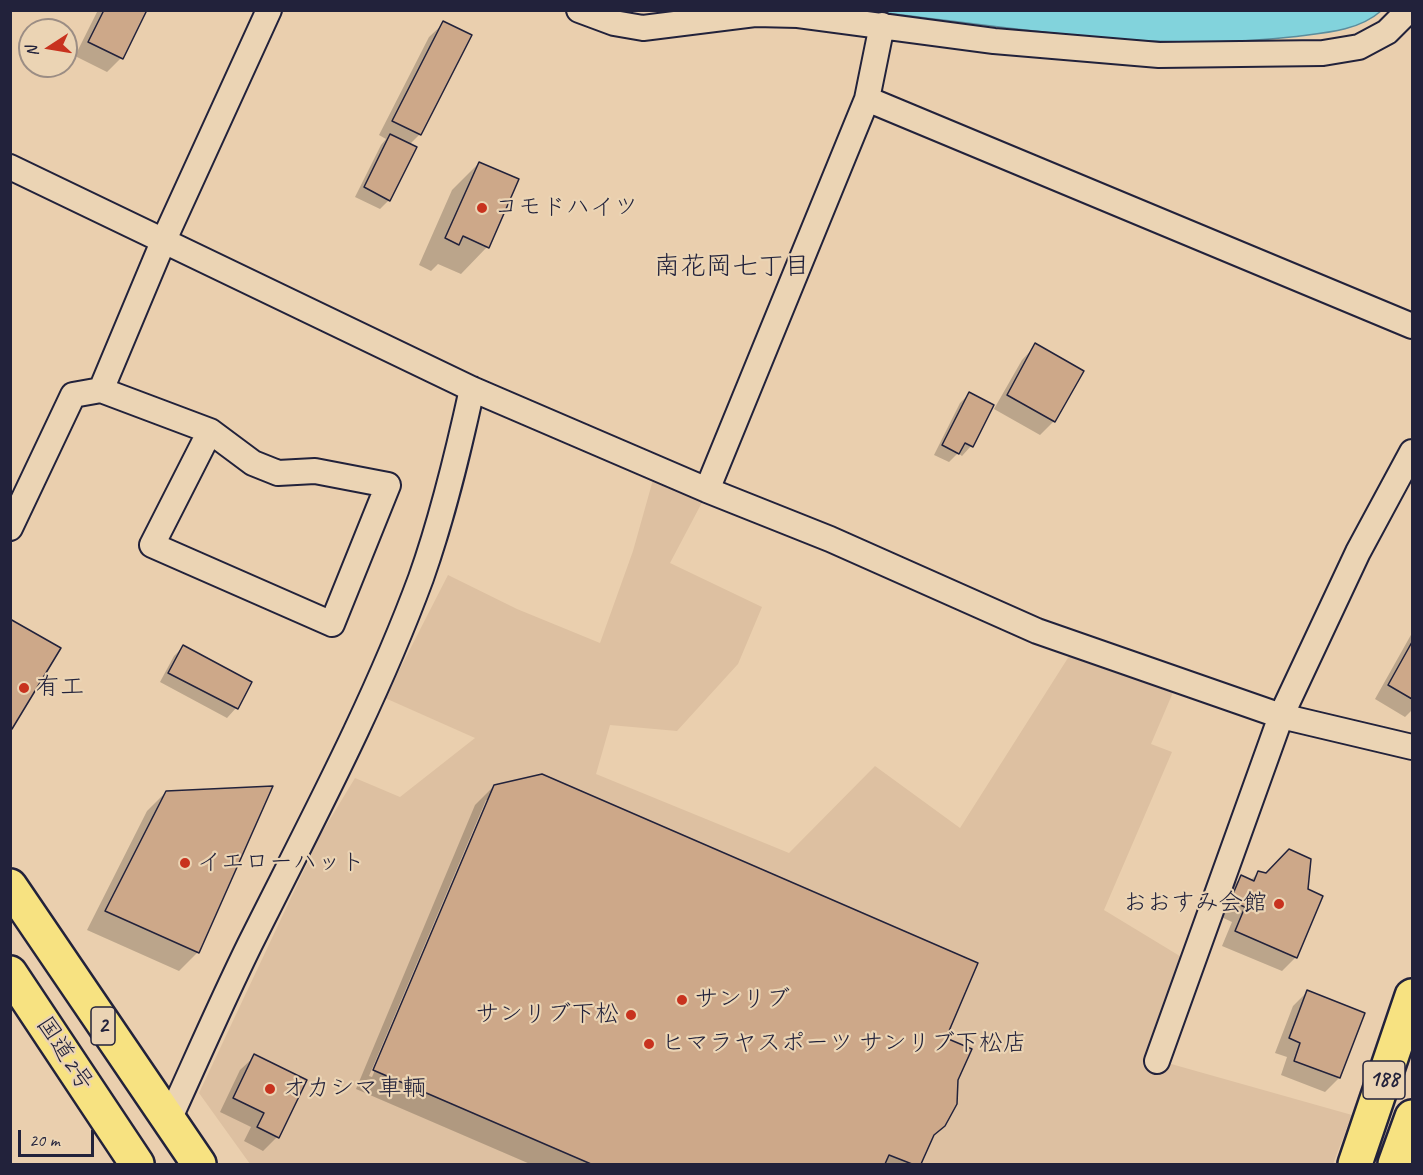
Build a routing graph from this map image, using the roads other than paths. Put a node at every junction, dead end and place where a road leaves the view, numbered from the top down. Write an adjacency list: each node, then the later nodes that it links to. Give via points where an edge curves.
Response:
1 (269, 10): 8 (street)
2 (579, 10): 4 (street, via 614,23 643,28 755,14)
3 (1409, 10): 5 (street, via 1387,32 1359,46 1302,54 1159,55 1088,51)
4 (799, 13): 5 (street)
5 (882, 26): 6 (street)
6 (867, 99): 9 (street); 14 (street)
7 (10, 167): 8 (street)
8 (163, 242): 10 (street); 11 (street)
9 (1413, 326)
10 (472, 389): 14 (street); 23 (street, via 456,464 422,576 388,662)
11 (101, 390): 12 (street); 15 (street, via 73,395)
12 (210, 431): 12 (street, via 253,463 278,473 315,471 388,485 332,624 152,545)
13 (1413, 452): 16 (street, via 1358,552)
14 (707, 490): 16 (street, via 830,538 1037,631)
15 (10, 528)
16 (1281, 716): 17 (street); 21 (street)
17 (1413, 747)
18 (10, 886): 23 (highway, 国道2号 / 2)
19 (10, 973): 24 (highway, 国道2号 / 2)
20 (1413, 996): 26 (highway, 188)
21 (1156, 1060)
22 (1413, 1117): 27 (highway, 188)
23 (168, 1122): 25 (highway, 国道2号 / 2)
24 (137, 1164)
25 (199, 1164)
26 (1355, 1164)
27 (1395, 1164)

